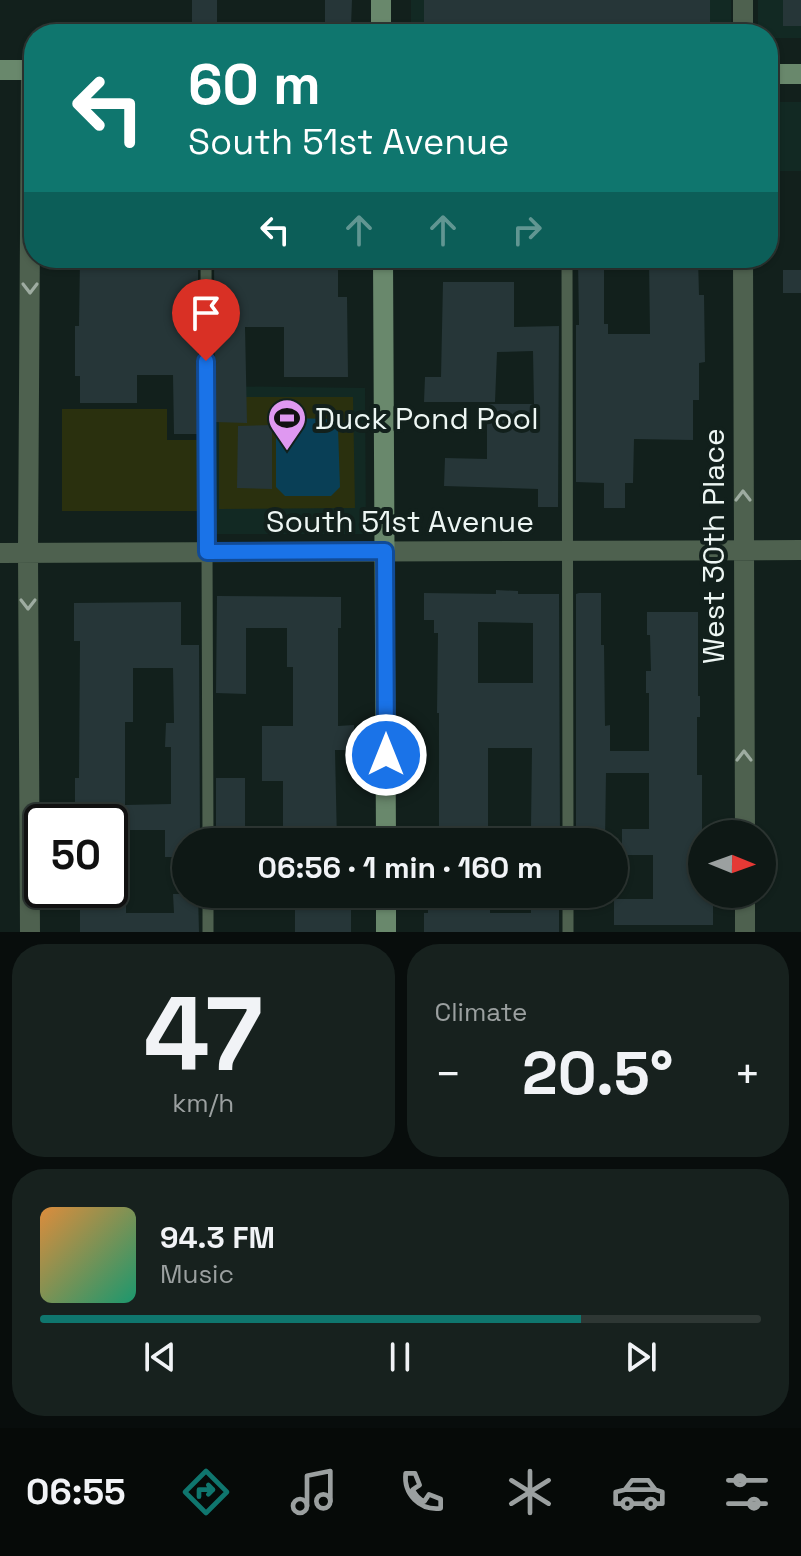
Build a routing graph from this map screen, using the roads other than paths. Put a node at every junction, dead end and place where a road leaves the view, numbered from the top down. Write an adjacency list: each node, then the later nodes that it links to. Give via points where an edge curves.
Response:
1 (381, 0): 3 (main road)
2 (743, 0): 4 (street)
3 (381, 24)
4 (743, 24)
5 (0, 70): 6 (main road)
6 (24, 70)
7 (778, 74): 8 (main road)
8 (801, 74)
9 (30, 268): 20 (street, one-way to 20)
10 (206, 268): 18 (lane)
11 (383, 268): 17 (main road)
12 (567, 268): 14 (lane)
13 (743, 268): 15 (street, West 30th Place, one-way to 13)
14 (567, 550): 15 (street, South 51st Avenue); 17 (street, South 51st Avenue); 24 (lane)
15 (743, 550): 16 (street, South 51st Avenue); 21 (street, West 30th Place, one-way to 15)
16 (801, 550)
17 (385, 551): 18 (street, South 51st Avenue); 23 (main road)
18 (207, 552): 20 (street, South 51st Avenue); 22 (lane)
19 (0, 553): 20 (street, South 51st Avenue)
20 (28, 553): 29 (street, one-way to 29)
21 (745, 820)
22 (208, 828)
23 (386, 828)
24 (568, 828)
25 (208, 908): 30 (lane)
26 (386, 908): 31 (main road)
27 (568, 908): 32 (lane)
28 (745, 908): 33 (street)
29 (30, 932)
30 (208, 932)
31 (386, 932)
32 (568, 932)
33 (745, 932)

